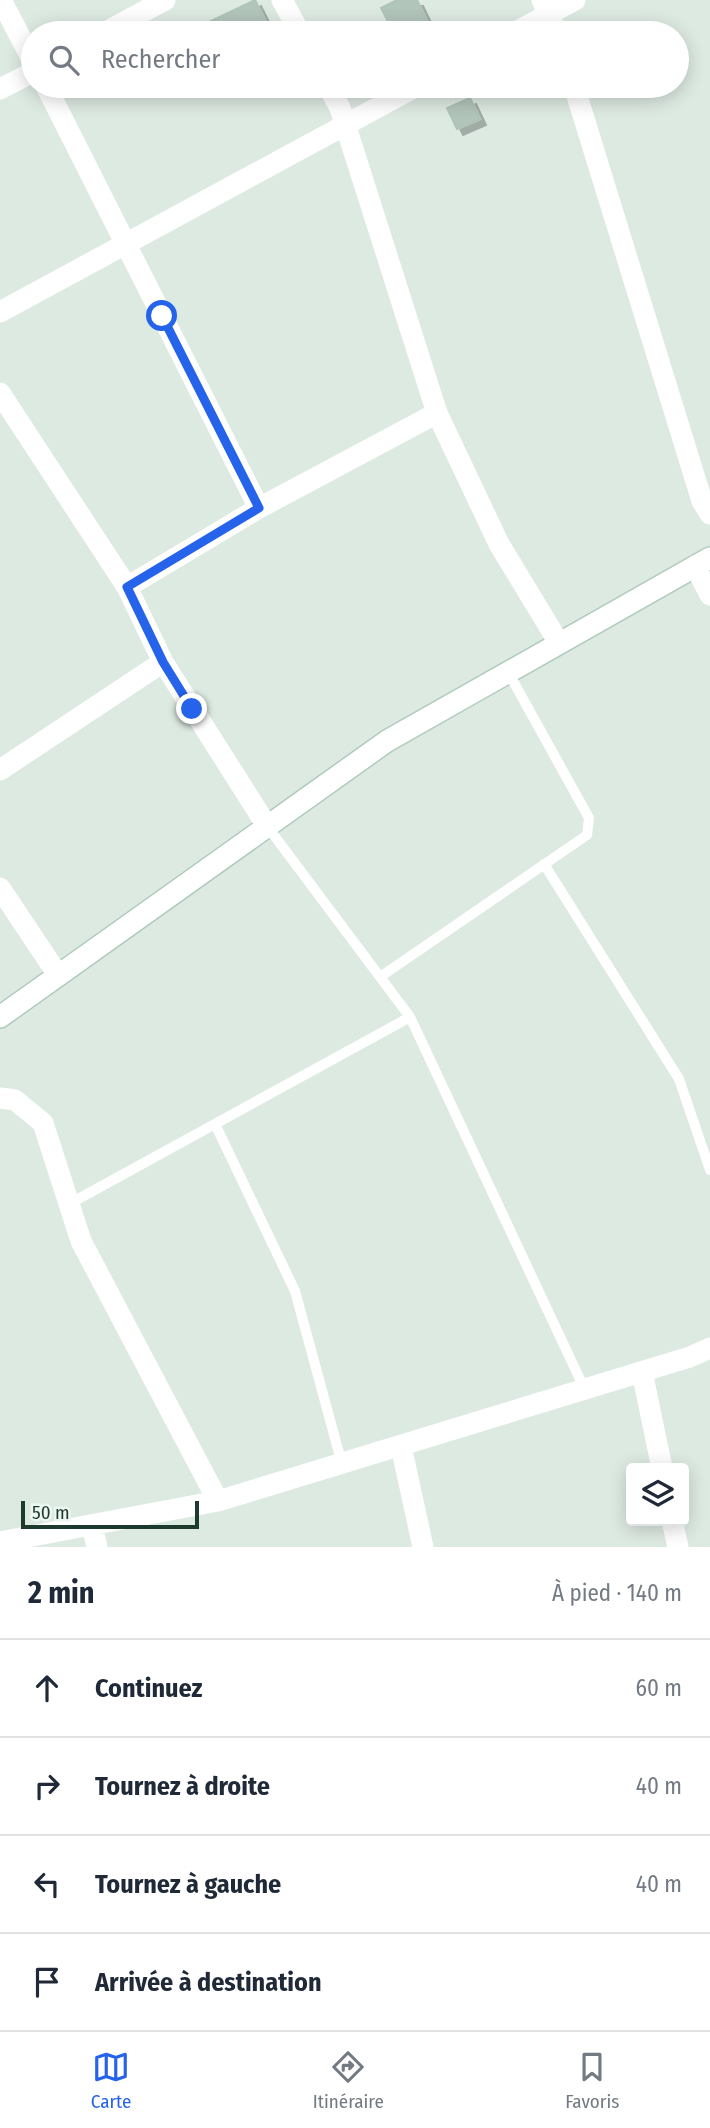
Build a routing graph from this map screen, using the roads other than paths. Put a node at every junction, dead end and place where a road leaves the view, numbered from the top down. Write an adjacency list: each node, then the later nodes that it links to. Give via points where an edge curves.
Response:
1 (1, 0): 8 (street)
2 (165, 0): 6 (street)
3 (282, 0): 7 (street)
4 (575, 0): 5 (street)
5 (550, 16)
6 (126, 21)
7 (293, 21)
8 (21, 38)
9 (21, 78): 10 (street)
10 (0, 89)
11 (52, 98): 16 (street)
12 (335, 98): 15 (street)
13 (395, 98): 15 (street)
14 (578, 98): 21 (street, via 702,501)
15 (345, 125): 16 (street); 19 (street)
16 (126, 244): 17 (street); 20 (street)
17 (0, 312)
18 (0, 393): 23 (street)
19 (438, 413): 20 (street); 25 (street, via 499,544)
20 (259, 508): 23 (street)
21 (710, 514)
22 (703, 562): 24 (street); 25 (street)
23 (127, 587): 26 (street)
24 (710, 595)
25 (559, 643): 27 (street)
26 (163, 662): 28 (street); 29 (street)
27 (508, 672): 29 (street, via 387,741); 30 (lane, via 589,818 587,835)
28 (0, 769)
29 (267, 826): 32 (street); 33 (lane)
30 (544, 864): 33 (lane); 38 (lane, via 679,1079)
31 (0, 888): 32 (street)
32 (58, 975): 34 (street)
33 (380, 976): 35 (lane)
34 (0, 1017)
35 (410, 1017): 37 (lane); 42 (lane)
36 (0, 1098): 39 (street, via 15,1100 43,1123)
37 (215, 1124): 39 (lane); 45 (lane, via 295,1291)
38 (710, 1170)
39 (69, 1205): 46 (street, via 81,1241)
40 (710, 1348): 41 (street)
41 (642, 1372): 42 (street); 44 (street)
42 (585, 1390): 43 (street)
43 (401, 1446): 45 (street); 51 (street)
44 (661, 1463)
45 (342, 1464): 46 (street)
46 (218, 1501): 47 (street)
47 (92, 1525): 49 (street); 50 (street)
48 (673, 1526): 52 (street)
49 (0, 1542)
50 (96, 1547)
51 (423, 1547)
52 (678, 1547)

